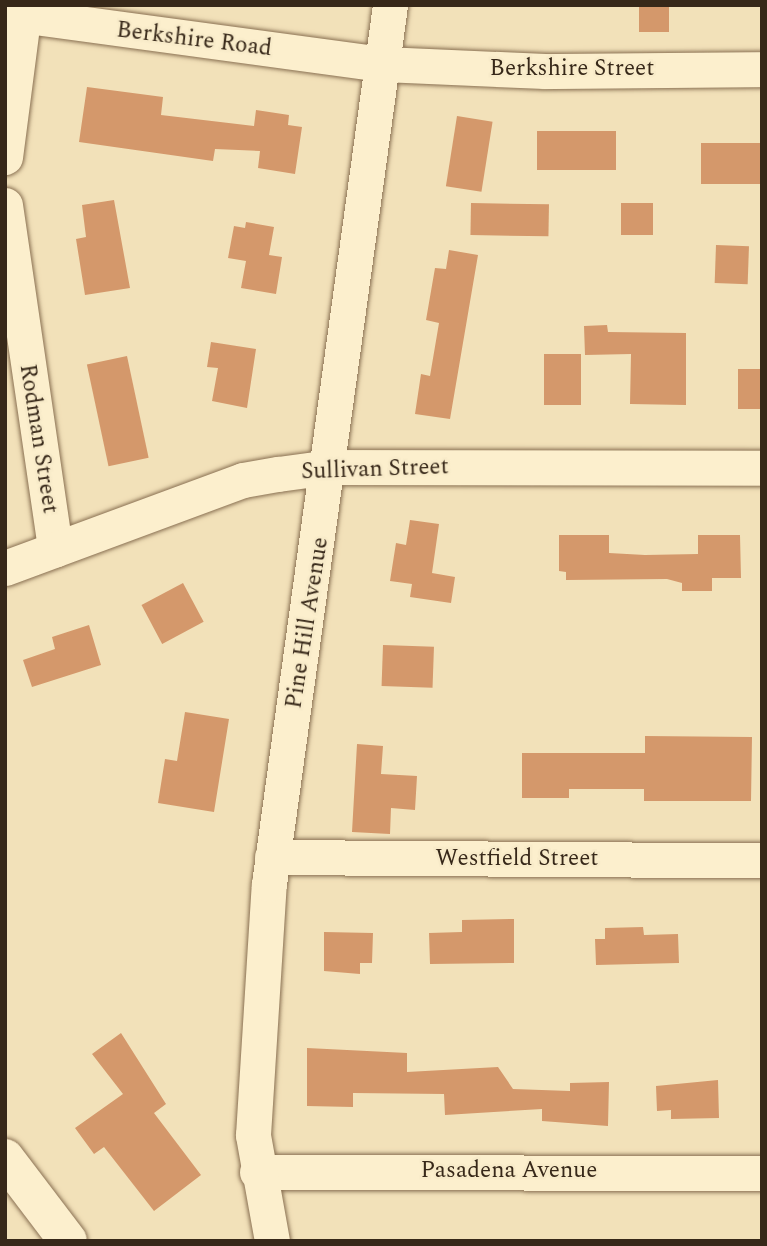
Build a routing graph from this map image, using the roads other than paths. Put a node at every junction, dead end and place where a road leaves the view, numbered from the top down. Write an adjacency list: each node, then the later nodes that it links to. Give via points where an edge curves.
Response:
1 (390, 5): 3 (street, Pine Hill Avenue)
2 (14, 15): 3 (street, Berkshire Road); 5 (street)
3 (383, 64): 4 (street, Berkshire Street, via 545,71); 8 (street, Pine Hill Avenue)
4 (762, 69)
5 (5, 157)
6 (5, 205): 7 (street, Rodman Street)
7 (14, 341): 10 (street, Rodman Street)
8 (330, 467): 9 (street, Sullivan Street); 10 (street, Sullivan Street, via 243,480); 12 (street, Pine Hill Avenue)
9 (762, 468)
10 (55, 549): 11 (street, Sullivan Street)
11 (5, 568)
12 (272, 857): 13 (street, Westfield Street); 15 (street, Pine Hill Avenue, via 253,1105)
13 (762, 860)
14 (5, 1158): 17 (main road)
15 (257, 1172): 16 (street, Pasadena Avenue); 18 (street, Pine Hill Avenue)
16 (762, 1173)
17 (68, 1241)
18 (272, 1241)

